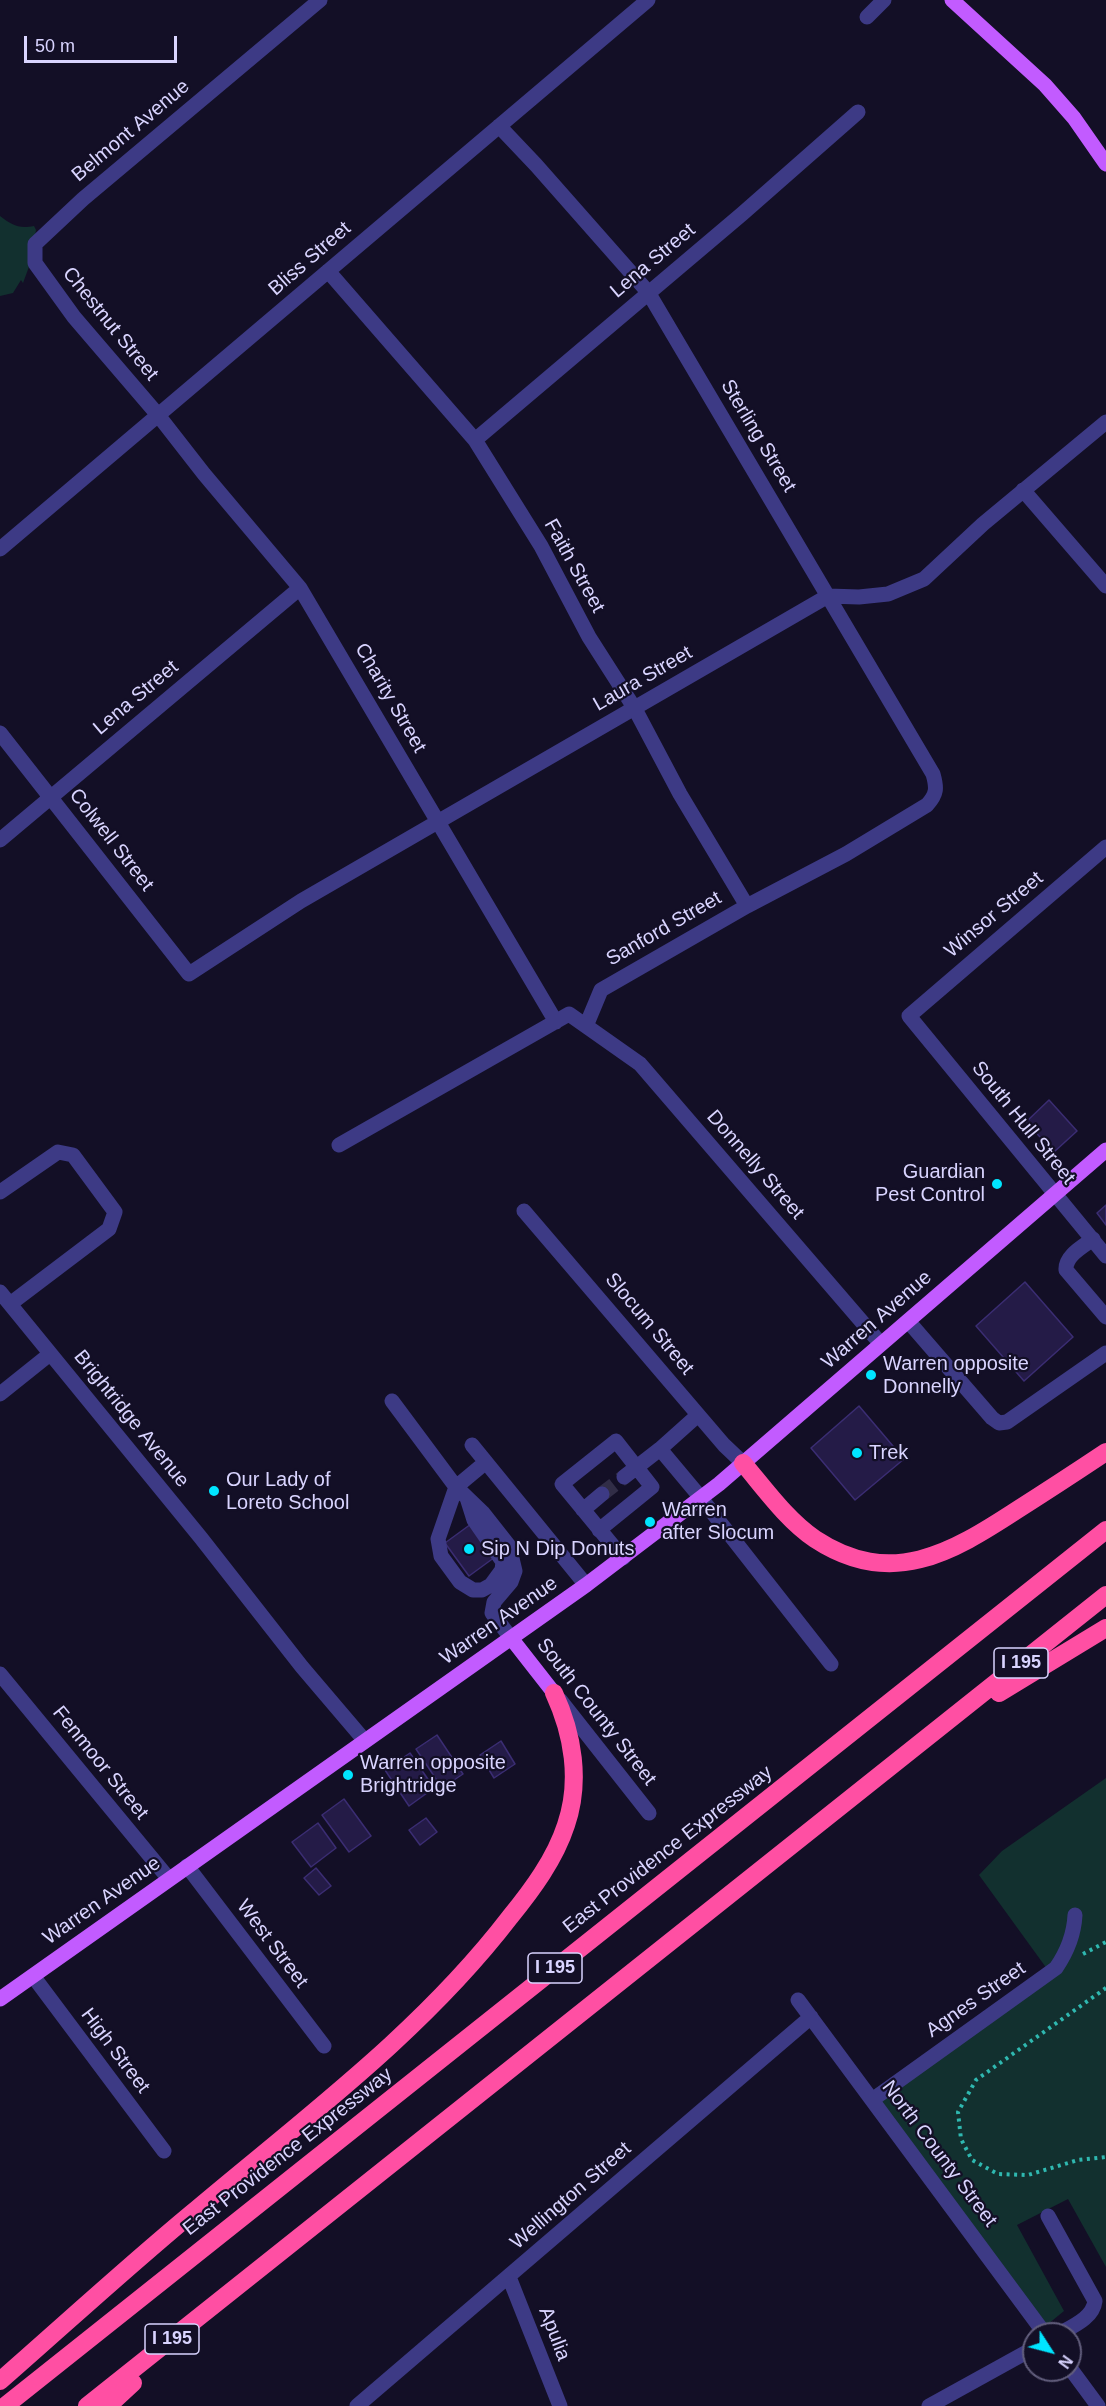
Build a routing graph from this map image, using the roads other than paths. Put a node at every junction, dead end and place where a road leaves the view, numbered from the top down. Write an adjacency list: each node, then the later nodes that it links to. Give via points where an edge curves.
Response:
1 (320, 0): 9 (street, Belmont Avenue, via 82,199 35,244)
2 (648, 0): 7 (street, Bliss Street)
3 (884, 0): 5 (street)
4 (952, 0): 8 (main road, via 1045,85)
5 (867, 17)
6 (858, 112): 11 (street, Lena Street)
7 (499, 126): 10 (street, Bliss Street); 11 (street, Sterling Street)
8 (1106, 164)
9 (36, 256): 12 (street, Chestnut Street, via 34,262 74,317)
10 (328, 271): 12 (street, Bliss Street); 14 (street, Faith Street)
11 (648, 292): 14 (street, Lena Street); 19 (street, Sterling Street)
12 (159, 415): 16 (street, Bliss Street); 18 (street, Charity Street)
13 (1106, 422): 15 (street)
14 (475, 440): 20 (street, Faith Street)
15 (1023, 490): 17 (street); 19 (street, via 924,579 888,594)
16 (0, 549)
17 (1106, 586)
18 (300, 588): 23 (street, Lena Street); 24 (street, Charity Street)
19 (828, 596): 20 (street, Laura Street); 22 (street, Sterling Street, via 933,774)
20 (635, 709): 24 (street, Laura Street); 27 (street, Faith Street)
21 (0, 733): 23 (street, Colwell Street)
22 (935, 796): 27 (street, Sanford Street, via 927,805 846,854)
23 (51, 797): 25 (street, Lena Street); 28 (street, Colwell Street)
24 (437, 822): 28 (street, Laura Street, via 301,901); 30 (street, Charity Street)
25 (0, 840)
26 (1106, 847): 29 (street, Winsor Street)
27 (747, 906): 31 (street, Sanford Street, via 601,990)
28 (189, 974)
29 (909, 1016): 35 (street, South Hull Street)
30 (556, 1022): 31 (street, via 569,1014); 32 (street)
31 (586, 1026): 43 (street, Donnelly Street, via 640,1064)
32 (339, 1145)
33 (1106, 1150): 35 (main road, Warren Avenue)
34 (0, 1192): 40 (street, via 58,1152 73,1155 115,1212 109,1229)
35 (1055, 1194): 37 (street, South Hull Street); 42 (main road, Warren Avenue)
36 (525, 1211): 48 (street, Slocum Street)
37 (1092, 1239): 38 (street, South Hull Street); 41 (street, via 1070,1257 1066,1270)
38 (1106, 1256)
39 (0, 1292): 40 (street, Brightridge Avenue)
40 (10, 1304): 45 (street, Brightridge Avenue)
41 (1106, 1317)
42 (908, 1321): 43 (main road, Warren Avenue); 44 (street, via 999,1423 1007,1422)
43 (881, 1344): 53 (main road, Warren Avenue)
44 (1106, 1353)
45 (50, 1354): 46 (street); 70 (street, Brightridge Avenue)
46 (0, 1394)
47 (392, 1401): 55 (street)
48 (698, 1415): 50 (street); 53 (street, Slocum Street)
49 (472, 1445): 52 (street)
50 (660, 1449): 54 (street); 57 (street)
51 (1106, 1452): 53 (highway, via 967,1542 932,1558 897,1563 861,1560 814,1539)
52 (486, 1462): 55 (street); 62 (street)
53 (743, 1463): 57 (main road, Warren Avenue)
54 (630, 1472): 58 (street, via 616,1441 562,1484); 59 (street, via 652,1487)
55 (461, 1492): 55 (street, via 438,1539 441,1556 466,1587 482,1590 498,1578 503,1562 474,1520); 65 (street, via 509,1546 515,1570 511,1582 494,1602 492,1613)
56 (602, 1494): 58 (street)
57 (701, 1498): 61 (main road, Warren Avenue); 66 (street)
58 (583, 1510): 59 (street)
59 (599, 1530): 61 (street)
60 (1106, 1530): 90 (highway, East Providence Expressway / I 195)
61 (623, 1558): 62 (main road, Warren Avenue)
62 (586, 1585): 65 (main road, Warren Avenue)
63 (1106, 1595): 69 (highway, I 195)
64 (1106, 1628): 69 (highway)
65 (511, 1638): 68 (main road, South County Street); 70 (main road, Warren Avenue)
66 (831, 1664)
67 (0, 1674): 73 (street, Fenmoor Street)
68 (554, 1693): 71 (street, South County Street); 88 (highway, via 573,1752 567,1825 529,1892 496,1935 440,1998 390,2046)
69 (935, 1731): 83 (highway, I 195)
70 (365, 1741): 72 (main road, Warren Avenue)
71 (649, 1813)
72 (187, 1866): 73 (main road, Warren Avenue); 79 (street, West Street)
73 (168, 1879): 75 (main road, Warren Avenue)
74 (1075, 1915): 80 (street, Agnes Street, via 1066,1953 1056,1968)
75 (33, 1976): 76 (main road, Warren Avenue); 81 (street, High Street)
76 (0, 1999)
77 (798, 2000): 78 (street, North County Street)
78 (811, 2017): 80 (street, North County Street); 84 (street, Wellington Street)
79 (324, 2046)
80 (872, 2100): 85 (street, North County Street)
81 (164, 2151)
82 (1048, 2216): 86 (street, via 1095,2301 1094,2309)
83 (257, 2271): 91 (highway, I 195); 92 (highway)
84 (509, 2277): 93 (street, Wellington Street); 94 (street, Apulia)
85 (1036, 2322)
86 (1078, 2322)
87 (1022, 2355): 95 (street)
88 (0, 2381)
89 (1080, 2382): 96 (street)
90 (5, 2406)
91 (87, 2406)
92 (108, 2406)
93 (357, 2406)
94 (560, 2406)
95 (929, 2406)
96 (1098, 2406)

